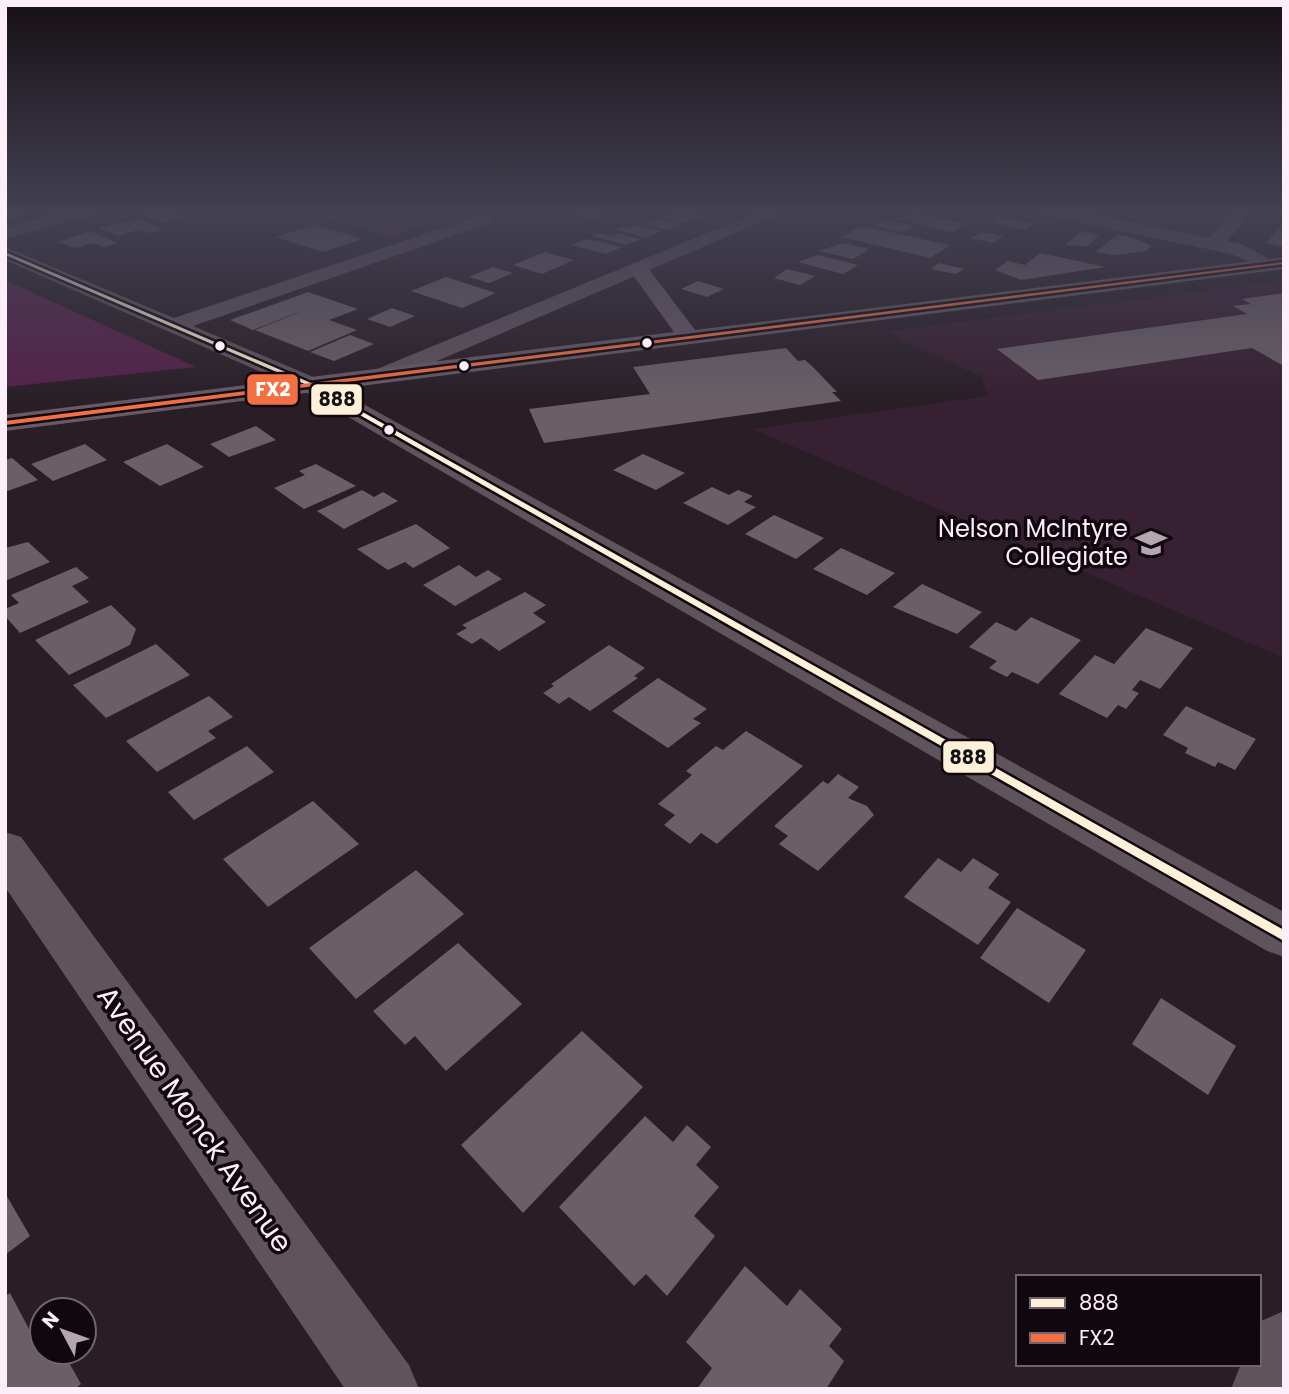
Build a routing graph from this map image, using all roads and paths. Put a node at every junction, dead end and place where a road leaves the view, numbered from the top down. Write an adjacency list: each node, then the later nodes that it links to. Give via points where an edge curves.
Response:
1 (57, 275): 6 (street)
2 (320, 275): 6 (street)
3 (621, 275): 8 (street)
4 (643, 275): 7 (highway)
5 (1188, 275): 7 (highway)
6 (174, 325): 9 (street)
7 (689, 337): 8 (highway)
8 (386, 374): 9 (highway)
9 (309, 384): 10 (highway); 12 (street)
10 (5, 423)
11 (5, 850): 14 (street, Avenue Monck Avenue)
12 (1284, 936)
13 (1284, 1344): 15 (street)
14 (385, 1389)
15 (1265, 1389)

